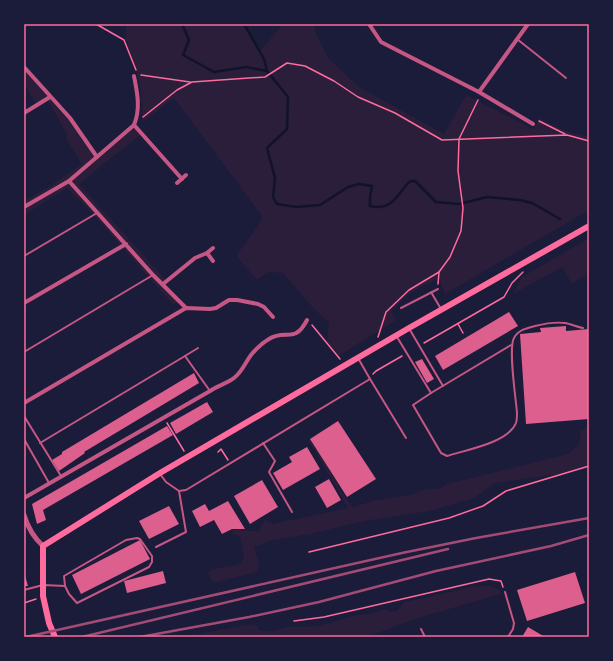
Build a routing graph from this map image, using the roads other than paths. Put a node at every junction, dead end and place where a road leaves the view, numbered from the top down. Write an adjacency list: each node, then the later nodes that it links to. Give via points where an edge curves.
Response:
1 (369, 24): 7 (street, via 381,42)
2 (528, 24): 3 (street)
3 (517, 39): 6 (lane); 7 (street)
4 (24, 67): 8 (street)
5 (134, 76): 11 (street, via 138,96)
6 (566, 78)
7 (479, 92): 10 (street)
8 (50, 97): 9 (street); 12 (street, via 70,118)
9 (24, 112)
10 (533, 124)
11 (134, 125): 12 (street); 14 (street)
12 (97, 157): 15 (street)
13 (186, 175): 14 (street)
14 (182, 179): 16 (street)
15 (69, 181): 17 (street); 18 (street)
16 (177, 183)
17 (24, 207)
18 (98, 213): 20 (street); 23 (lane)
19 (589, 226): 32 (main road)
20 (126, 244): 25 (street); 29 (street)
21 (213, 248): 22 (street)
22 (207, 253): 24 (street); 26 (street, via 195,258)
23 (24, 256)
24 (213, 261)
25 (153, 275): 26 (street); 40 (lane)
26 (163, 284): 30 (street)
27 (438, 288): 28 (lane)
28 (431, 292): 31 (lane); 32 (lane)
29 (24, 303)
30 (186, 308): 33 (street, via 216,308 229,300 237,300 258,304); 47 (street)
31 (401, 308)
32 (442, 310): 35 (main road)
33 (273, 317)
34 (307, 320): 45 (street, via 303,329 296,334 278,334 259,346 234,378)
35 (409, 328): 37 (main road); 44 (lane)
36 (583, 328): 38 (lane, via 565,323 540,325 518,333)
37 (396, 336): 42 (main road); 46 (lane)
38 (512, 345): 44 (lane); 46 (lane, via 516,422 497,440 446,456 441,453 413,405)
39 (198, 348): 41 (lane)
40 (24, 352)
41 (185, 356): 45 (lane); 51 (lane)
42 (358, 358): 43 (lane); 53 (main road)
43 (370, 379): 49 (lane); 52 (lane)
44 (443, 386): 46 (lane)
45 (210, 391): 54 (street)
46 (431, 393)
47 (24, 403)
48 (24, 416): 51 (lane)
49 (406, 438)
50 (24, 439): 55 (lane)
51 (40, 443): 54 (lane)
52 (263, 443): 56 (lane, via 186,490); 58 (lane, via 275,461 269,472)
53 (160, 473): 56 (lane, via 166,482); 60 (main road)
54 (61, 476): 55 (street)
55 (49, 483): 57 (street)
56 (179, 491): 61 (lane, via 186,532)
57 (24, 498)
58 (292, 512)
59 (24, 515): 60 (street, via 28,528)
60 (43, 546): 62 (main road)
61 (156, 547)
62 (43, 585): 63 (lane); 64 (lane); 67 (main road, via 49,623)
63 (65, 586): 63 (lane, via 77,603 149,566 152,556 140,539 126,540 64,576)
64 (24, 590)
65 (505, 592): 69 (lane, via 514,623)
66 (421, 629): 68 (lane)
67 (55, 637)
68 (425, 637)
69 (508, 637)

